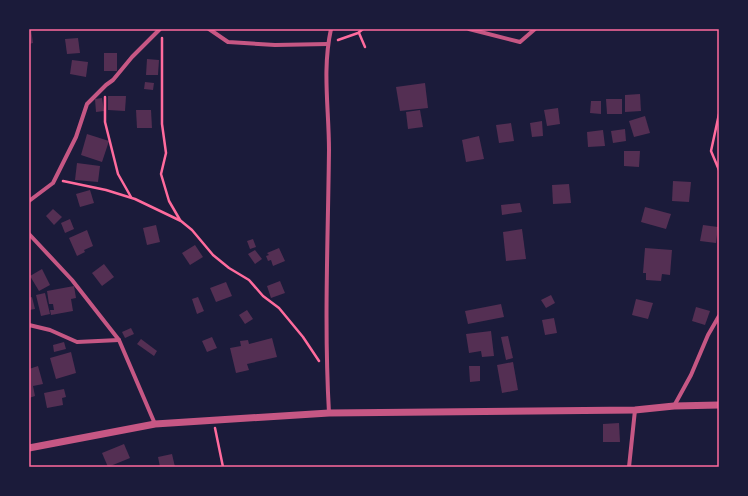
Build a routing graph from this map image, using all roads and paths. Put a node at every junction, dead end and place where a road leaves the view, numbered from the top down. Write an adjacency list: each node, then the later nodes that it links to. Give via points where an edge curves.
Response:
1 (160, 29): 11 (street, via 113,80)
2 (209, 29): 9 (street, via 228,42 275,45)
3 (331, 29): 9 (street)
4 (363, 29): 7 (path)
5 (469, 29): 6 (street, via 520,42)
6 (535, 29)
7 (358, 33): 9 (path); 10 (path)
8 (162, 36): 17 (path, via 162,124 166,153 161,174 169,201)
9 (328, 44): 22 (street)
10 (366, 47)
11 (106, 84): 14 (street, via 87,104 76,137); 15 (path, via 105,122 118,174)
12 (719, 114): 13 (path, via 710,151)
13 (719, 170)
14 (55, 180): 15 (path); 16 (street)
15 (131, 197): 17 (path)
16 (29, 201)
17 (181, 221): 22 (path, via 213,255 249,280 263,296 279,308 303,337)
18 (29, 234): 21 (street, via 72,280)
19 (719, 316): 24 (street)
20 (29, 325): 21 (street, via 50,330 77,342)
21 (119, 340): 28 (street)
22 (326, 372): 26 (street)
23 (719, 405): 24 (street)
24 (674, 406): 25 (street)
25 (635, 410): 26 (street); 31 (street)
26 (329, 414): 27 (street)
27 (213, 421): 28 (street); 30 (path)
28 (156, 424): 29 (street)
29 (29, 448)
30 (223, 467)
31 (629, 467)

